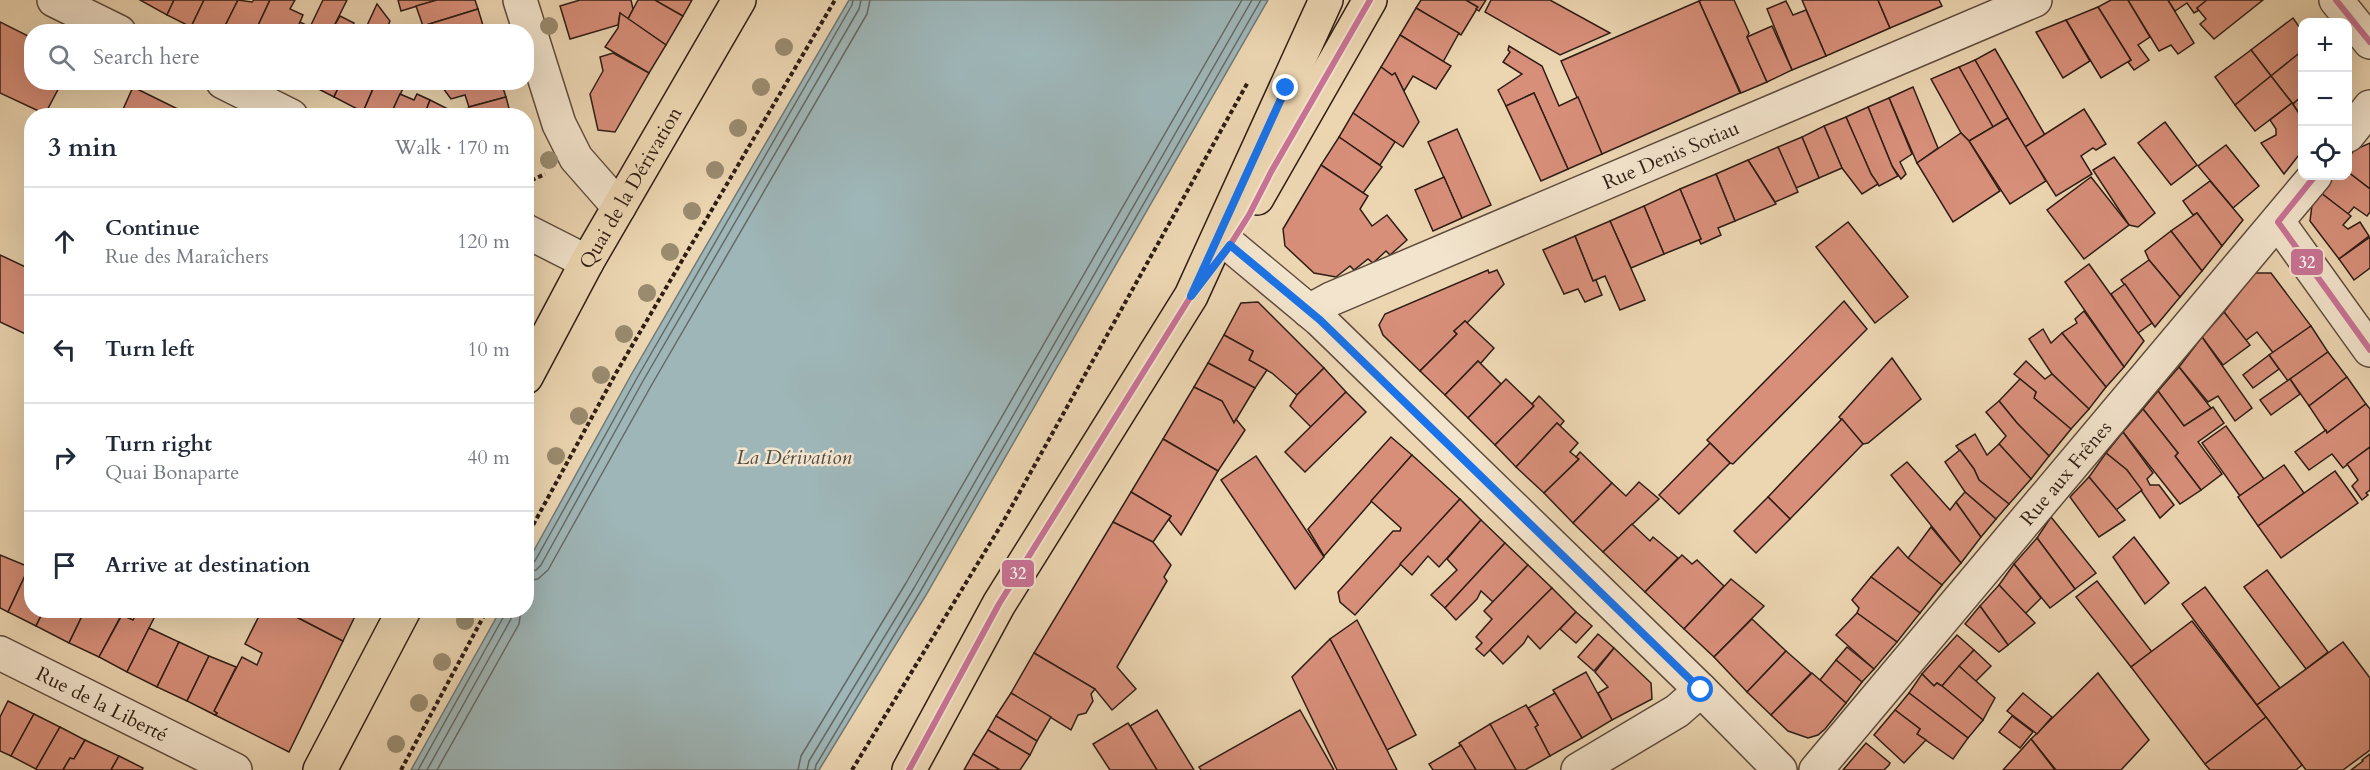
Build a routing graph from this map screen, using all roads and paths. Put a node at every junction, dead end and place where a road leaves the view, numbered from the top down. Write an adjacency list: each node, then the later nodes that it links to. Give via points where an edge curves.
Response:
1 (54, 0): 9 (street)
2 (519, 0): 10 (street)
3 (739, 0): 19 (main road, Quai de la Dérivation)
4 (835, 0): 28 (path, via 616,373)
5 (1326, 0): 24 (main road)
6 (1370, 0): 22 (main road)
7 (2035, 0): 25 (street, Rue Denis Sotiau, via 1331,298)
8 (2336, 0): 11 (street)
9 (103, 24)
10 (527, 24)
11 (2366, 28)
12 (534, 46): 19 (street, via 559,124 576,158)
13 (1252, 73): 36 (path, via 1003,522)
14 (239, 90): 16 (street)
15 (2370, 107): 17 (street)
16 (275, 108)
17 (2352, 130)
18 (2312, 180): 20 (street, Rue aux Frênes)
19 (619, 207): 23 (main road, Quai de la Dérivation)
20 (2278, 222): 26 (street); 40 (street, Rue aux Frênes)
21 (534, 235): 23 (street)
22 (1230, 245): 24 (main road); 25 (street)
23 (587, 262): 27 (main road, Quai de la Dérivation)
24 (1191, 296): 37 (main road, via 999,604)
25 (1309, 311): 32 (street)
26 (2370, 350)
27 (534, 362)
28 (534, 523)
29 (400, 618): 34 (main road)
30 (483, 618): 35 (path)
31 (0, 653): 33 (street, Rue de la Liberté)
32 (1701, 690): 38 (street, via 1677,711); 39 (street)
33 (235, 770)
34 (320, 770)
35 (401, 770)
36 (852, 770)
37 (909, 770)
38 (1578, 770)
39 (1780, 770)
40 (1816, 770)

